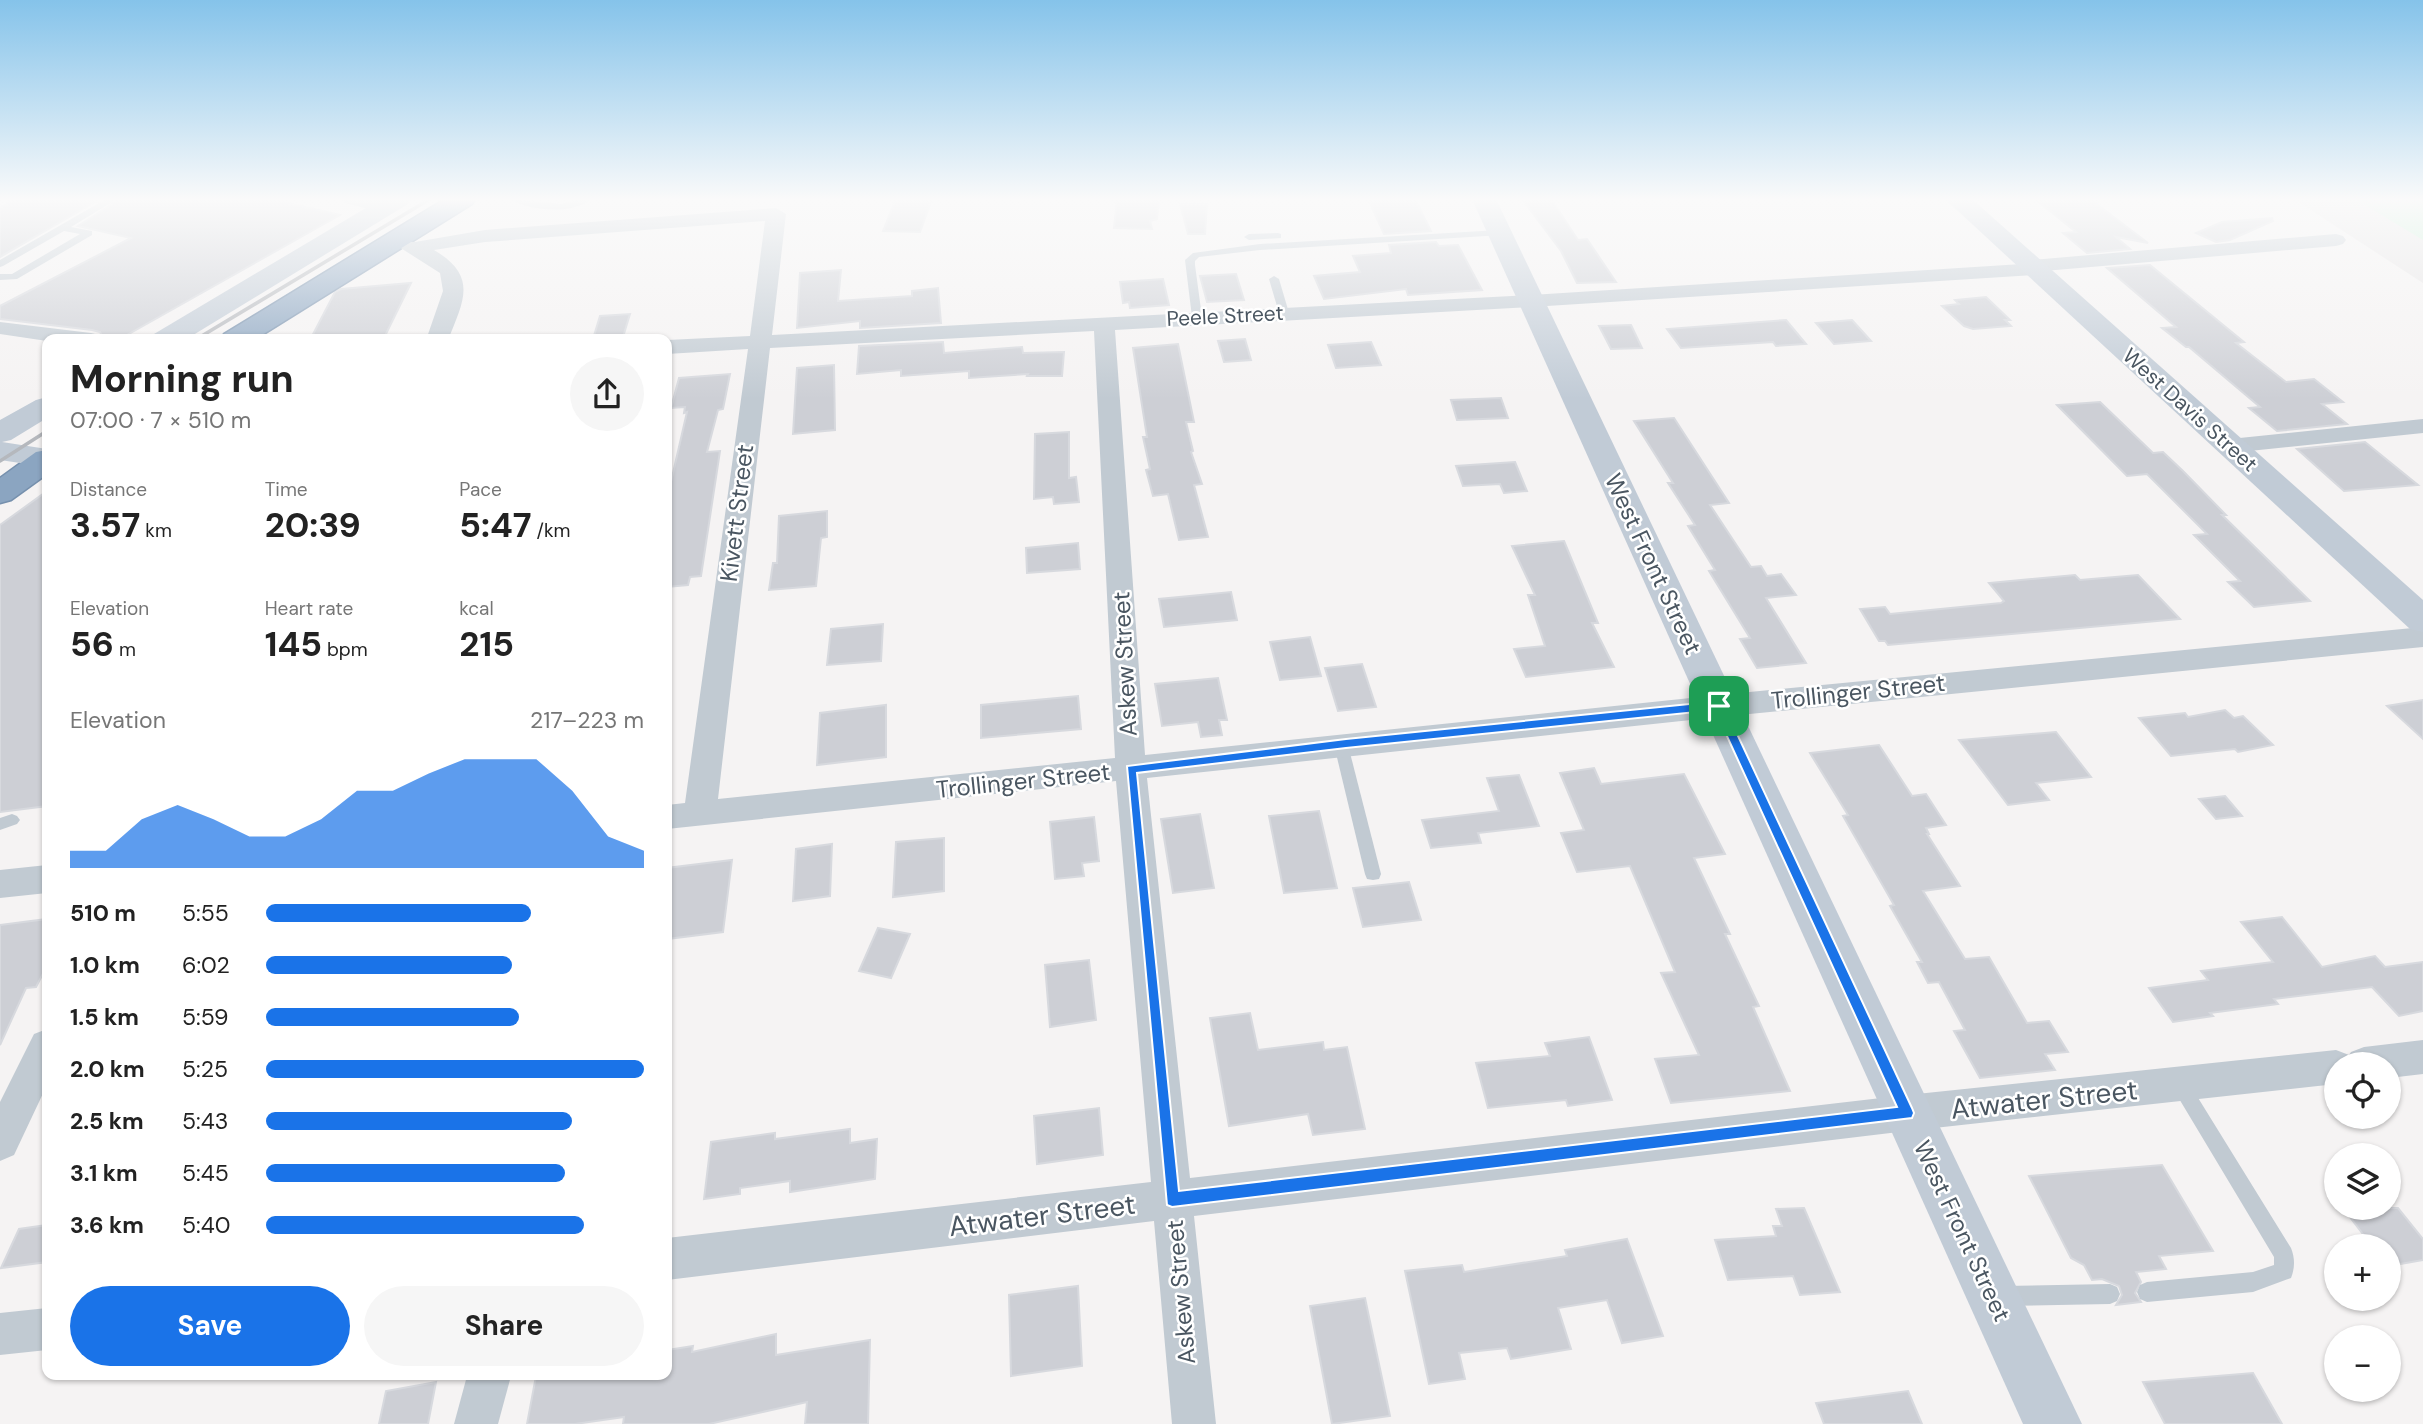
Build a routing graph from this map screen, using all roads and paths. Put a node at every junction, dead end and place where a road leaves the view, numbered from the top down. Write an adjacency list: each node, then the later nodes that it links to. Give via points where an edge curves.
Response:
1 (34, 265): 10 (lane, via 14,277)
2 (288, 265): 18 (street)
3 (364, 265): 19 (highway)
4 (446, 265): 20 (street, via 454,277 454,289)
5 (769, 265): 21 (street, Kivett Street)
6 (1191, 265): 14 (lane)
7 (1514, 265): 12 (street, West Front Street)
8 (2050, 265): 9 (street, Peele Street)
9 (2033, 267): 12 (street, Peele Street); 26 (street, West Davis Street)
10 (0, 277)
11 (1274, 279): 13 (lane)
12 (1531, 301): 13 (street, Peele Street); 33 (street, West Front Street)
13 (1284, 313): 14 (street, Peele Street)
14 (1197, 317): 15 (street, Peele Street)
15 (1104, 322): 21 (street, Peele Street); 35 (street, Askew Street)
16 (0, 328): 17 (street)
17 (46, 334)
18 (174, 334)
19 (244, 334)
20 (439, 334)
21 (759, 341): 22 (street, Peele Street); 36 (street, Kivett Street)
22 (672, 347)
23 (42, 409): 25 (street)
24 (2423, 426): 26 (street)
25 (0, 433)
26 (2230, 446): 31 (street, West Davis Street)
27 (0, 451): 28 (street)
28 (42, 458)
29 (42, 463): 30 (highway)
30 (0, 493)
31 (2423, 620)
32 (2423, 637): 33 (street, Trollinger Street)
33 (1719, 706): 34 (street, Trollinger Street); 46 (street, West Front Street)
34 (1341, 744): 35 (street, Trollinger Street); 38 (lane)
35 (1131, 770): 36 (street, Trollinger Street); 48 (street, Askew Street)
36 (700, 813): 37 (street, Trollinger Street)
37 (672, 816)
38 (1373, 874)
39 (42, 875): 40 (street)
40 (0, 884)
41 (42, 1056): 47 (street)
42 (2423, 1057): 43 (street)
43 (2401, 1060)
44 (2324, 1068): 45 (street, Atwater Street)
45 (2180, 1085): 46 (street, Atwater Street); 50 (lane, via 2284,1255 2284,1271 2253,1282)
46 (1907, 1113): 48 (street, Atwater Street); 52 (street, West Front Street)
47 (0, 1142)
48 (1172, 1199): 49 (street, Atwater Street); 57 (street, Askew Street)
49 (672, 1258)
50 (2147, 1292)
51 (2110, 1294): 52 (lane)
52 (1993, 1296): 58 (street, West Front Street)
53 (42, 1330): 54 (street)
54 (0, 1334)
55 (487, 1380): 56 (street)
56 (476, 1424)
57 (1194, 1424)
58 (2053, 1424)

